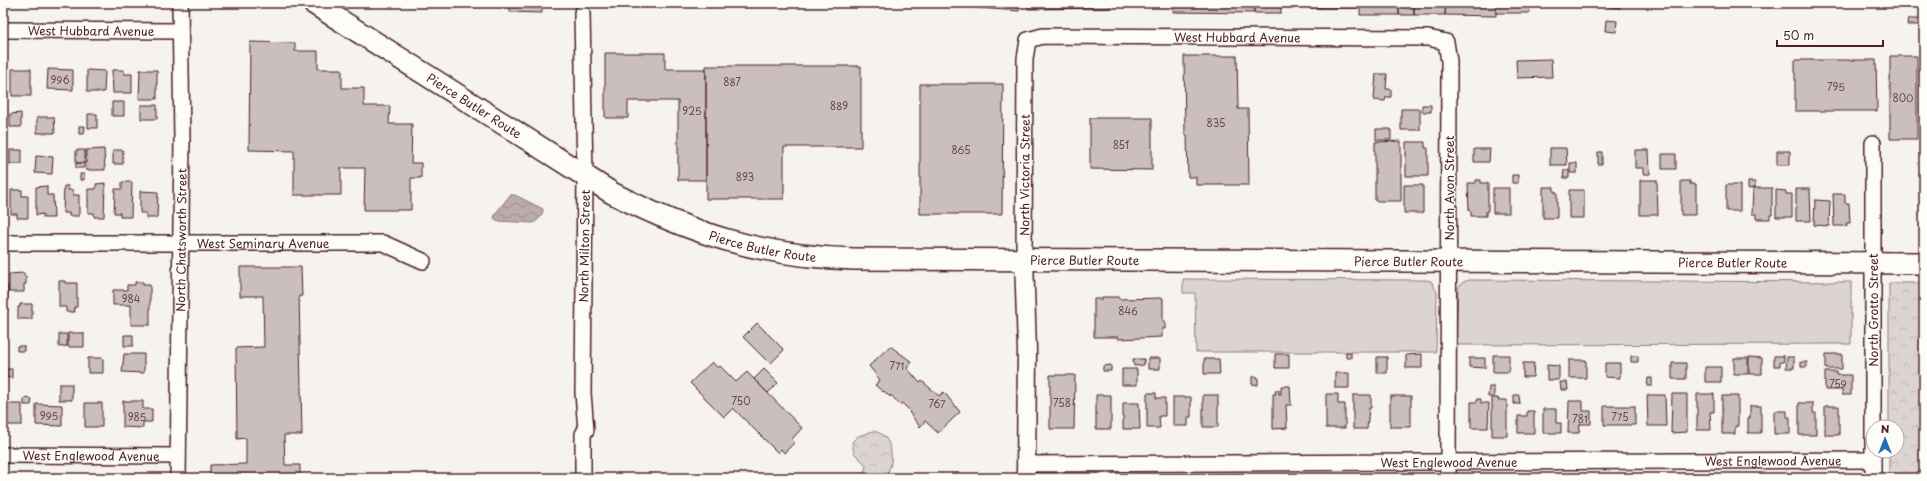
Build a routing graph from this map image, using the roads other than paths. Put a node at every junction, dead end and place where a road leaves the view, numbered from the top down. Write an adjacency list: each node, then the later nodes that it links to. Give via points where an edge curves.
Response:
1 (180, 3): 5 (street, North Chatsworth Street)
2 (313, 3): 9 (main road, Pierce Butler Route)
3 (582, 13): 9 (street, North Milton Street)
4 (3, 30): 5 (street, West Hubbard Avenue)
5 (180, 31): 11 (street, North Chatsworth Street)
6 (1028, 40): 7 (street, West Hubbard Avenue, via 1043,36 1428,38); 12 (street, North Victoria Street, via 1024,59)
7 (1446, 42): 14 (street, North Avon Street, via 1449,61)
8 (1873, 143): 15 (street, North Grotto Street)
9 (585, 176): 12 (main road, Pierce Butler Route, via 612,193 653,213 703,233 763,250 825,258); 23 (street, North Milton Street, via 583,393 586,430 583,434)
10 (3, 243): 11 (street, West Seminary Avenue)
11 (180, 243): 13 (street, West Seminary Avenue, via 383,243); 18 (street, North Chatsworth Street)
12 (1024, 259): 14 (main road, Pierce Butler Route); 21 (street, North Victoria Street)
13 (423, 261)
14 (1449, 261): 15 (main road, Pierce Butler Route); 20 (street, North Avon Street)
15 (1872, 262): 16 (main road, Pierce Butler Route); 19 (street, North Grotto Street)
16 (1924, 263)
17 (3, 455): 18 (street, West Englewood Avenue)
18 (178, 456): 22 (street, North Chatsworth Street)
19 (1873, 460): 20 (street, West Englewood Avenue); 25 (street, North Grotto Street)
20 (1448, 461): 21 (street, West Englewood Avenue); 24 (street, North Avon Street)
21 (1026, 471)
22 (178, 478)
23 (583, 478)
24 (1448, 478)
25 (1873, 478)

